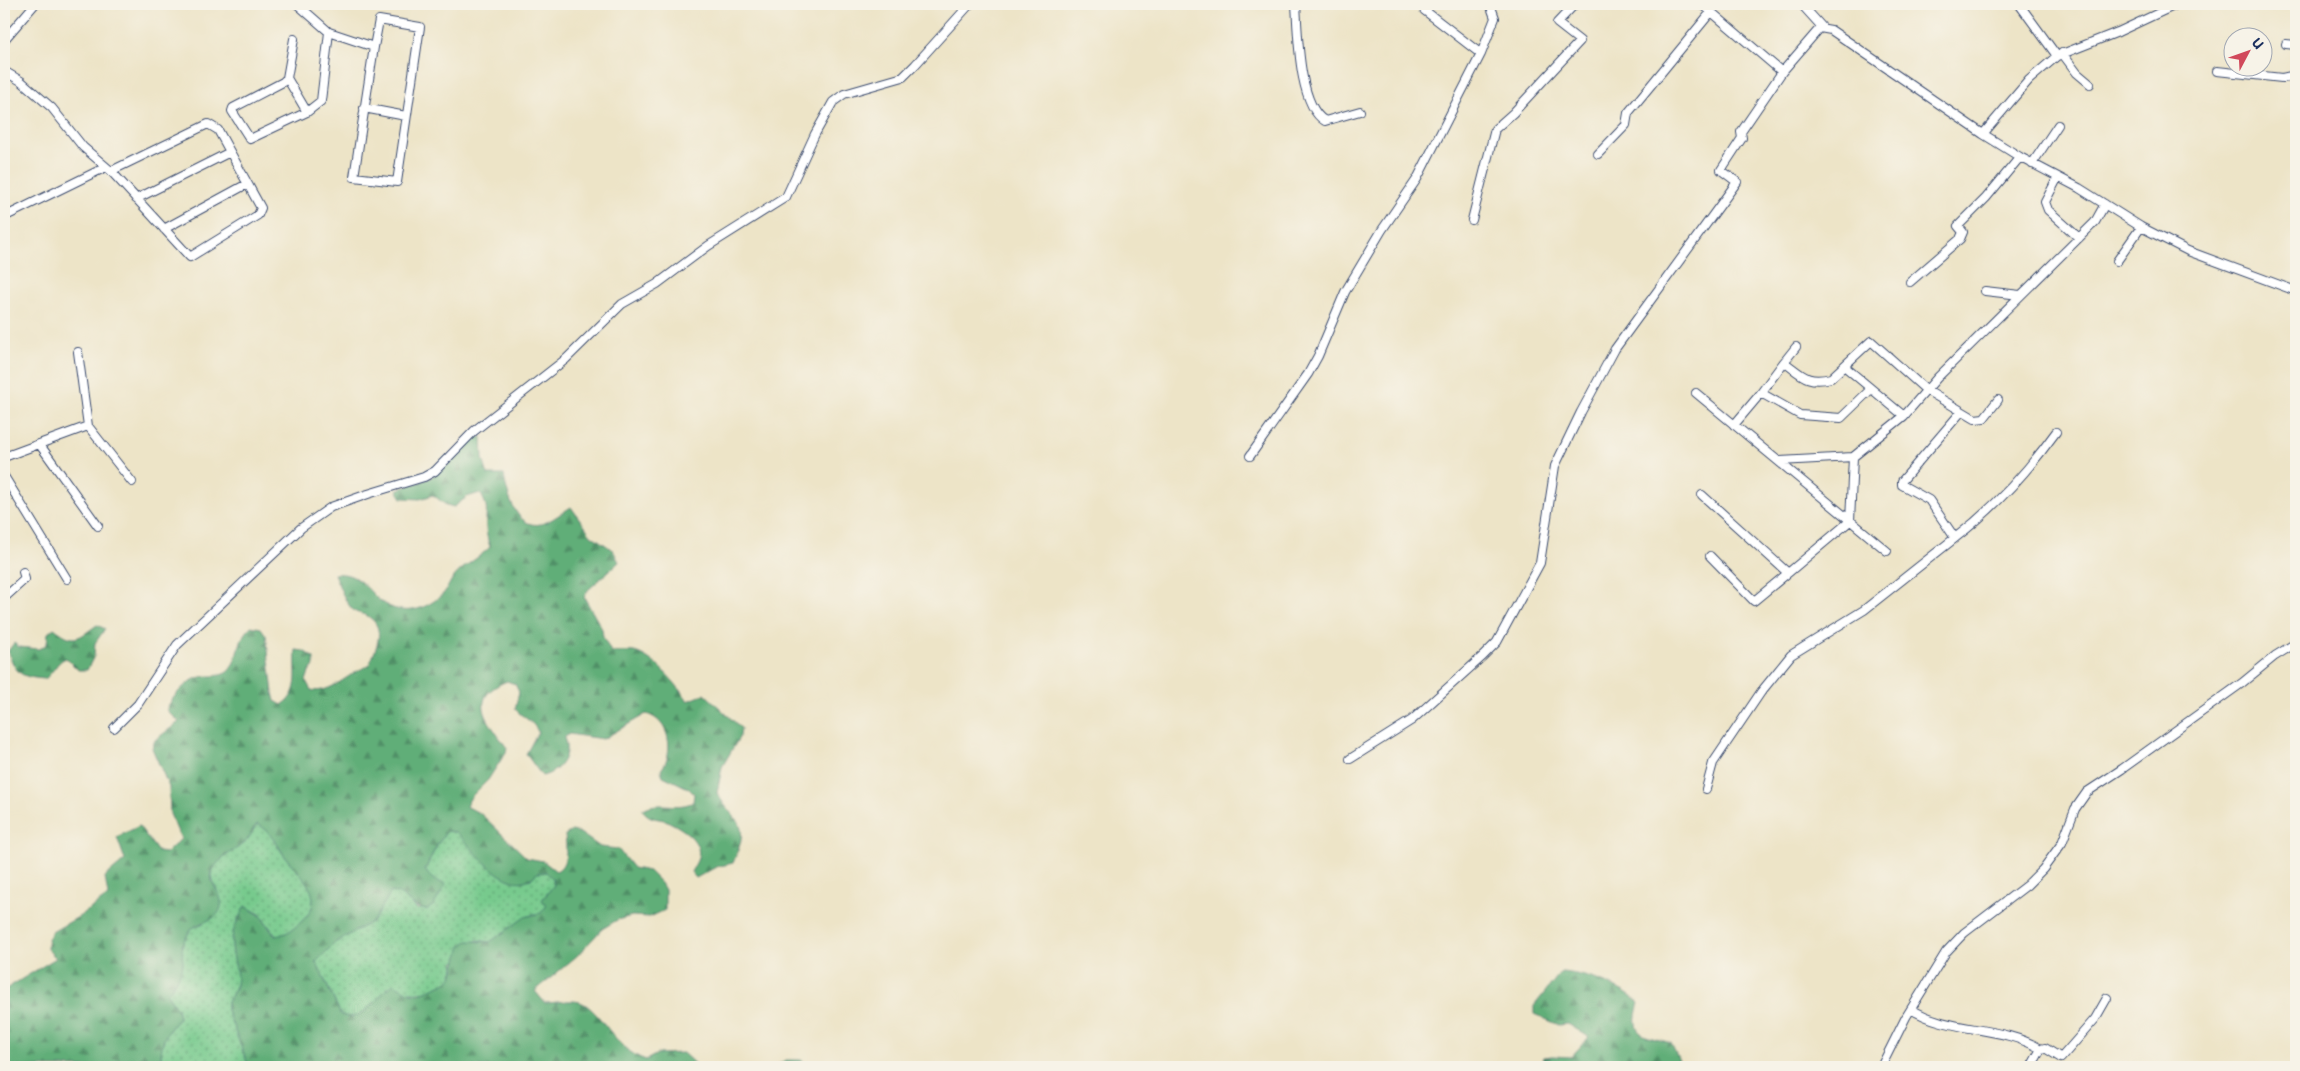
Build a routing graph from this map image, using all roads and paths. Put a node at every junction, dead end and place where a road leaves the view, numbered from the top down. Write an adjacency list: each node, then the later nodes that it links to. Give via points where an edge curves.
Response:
1 (35, 4): 16 (street)
2 (297, 4): 14 (street)
3 (970, 4): 85 (street, via 902,76 844,94 833,102 786,197 622,304 566,359 474,431 435,471 330,507 302,528 177,645 138,704)
4 (1296, 4): 29 (street, via 1302,72 1313,108 1324,121)
5 (1425, 4): 20 (street, via 1424,10)
6 (1490, 4): 20 (street, via 1495,18)
7 (1575, 4): 44 (street, via 1557,23 1580,41 1495,129)
8 (1702, 4): 12 (street)
9 (2019, 4): 21 (street)
10 (2178, 4): 21 (street)
11 (1803, 6): 13 (street)
12 (1711, 12): 24 (street); 35 (street, via 1628,113 1626,125)
13 (1822, 27): 24 (street); 33 (street)
14 (329, 32): 19 (street); 30 (street, via 321,101)
15 (294, 39): 26 (street)
16 (4, 40)
17 (2286, 44): 18 (street)
18 (2296, 45)
19 (374, 47): 28 (street); 31 (street, via 379,20 420,27)
20 (1481, 54): 68 (street, via 1417,179 1377,237 1345,292 1308,374)
21 (2060, 55): 27 (street); 33 (street, via 2029,80)
22 (2217, 70): 25 (street, via 2282,78)
23 (4, 71): 38 (street, via 34,91 83,147)
24 (1782, 72): 86 (street, via 1741,132 1742,138 1721,170 1737,182 1615,348 1576,420 1554,469 1540,563 1502,634 1483,656 1412,720)
25 (2296, 75)
26 (287, 78): 30 (street); 30 (street, via 232,108 247,138 253,139)
27 (2090, 84)
28 (364, 108): 31 (street); 31 (street, via 354,177 397,182)
29 (1360, 111)
30 (307, 112)
31 (406, 116)
32 (2058, 125): 37 (street)
33 (1984, 134): 36 (street)
34 (230, 152): 38 (street, via 218,130 208,124); 40 (street); 41 (street)
35 (1598, 154)
36 (2020, 157): 37 (street); 49 (street, via 1958,226 1962,232 1960,239)
37 (2032, 164): 39 (street)
38 (108, 169): 41 (street); 43 (street)
39 (2058, 177): 42 (street); 47 (street, via 2046,206)
40 (247, 184): 46 (street); 46 (street, via 261,208 258,215 191,256)
41 (136, 199): 46 (street)
42 (2105, 204): 45 (street); 47 (street, via 2095,222)
43 (4, 218)
44 (1472, 220)
45 (2141, 227): 48 (street); 51 (street, via 2188,251)
46 (164, 229)
47 (2079, 238): 52 (street)
48 (2117, 262)
49 (1910, 282)
50 (1985, 291): 52 (street)
51 (2296, 291)
52 (2020, 295): 58 (street)
53 (1796, 346): 55 (street)
54 (78, 352): 64 (street)
55 (1784, 362): 56 (street, via 1813,381 1831,378); 60 (street)
56 (1844, 366): 57 (street); 58 (street, via 1871,341)
57 (1871, 389): 60 (street, via 1841,418 1800,415); 63 (street)
58 (1926, 390): 62 (street); 63 (street)
59 (1696, 393): 65 (street)
60 (1761, 393): 65 (street)
61 (1998, 400): 62 (street, via 1984,418 1975,419)
62 (1961, 412): 77 (street, via 1902,482 1929,500)
63 (1904, 416): 70 (street)
64 (88, 426): 67 (street); 73 (street)
65 (1734, 426): 71 (street)
66 (2056, 432): 77 (street, via 1999,499)
67 (40, 445): 69 (street); 76 (street)
68 (1250, 456)
69 (4, 457)
70 (1853, 457): 71 (street); 75 (street)
71 (1780, 461): 75 (street)
72 (4, 476): 82 (street)
73 (132, 482)
74 (1702, 495): 81 (street)
75 (1850, 521): 78 (street); 81 (street)
76 (98, 526)
77 (1955, 538): 87 (street, via 1864,610 1791,655 1713,763)
78 (1887, 551)
79 (1710, 556): 81 (street, via 1754,600)
80 (23, 572): 83 (street, via 25,579)
81 (1788, 573)
82 (67, 579)
83 (4, 598)
84 (2296, 643): 89 (street, via 2087,792 2075,809 2062,843 2043,869 2027,885 1964,932 1946,952)
85 (114, 728)
86 (1350, 759)
87 (1706, 789)
88 (2106, 998): 90 (street, via 2095,1019 2063,1057)
89 (1910, 1009): 90 (street, via 1932,1018 2007,1035); 91 (street)
90 (2041, 1048): 92 (street)
91 (1881, 1067)
92 (2031, 1067)

